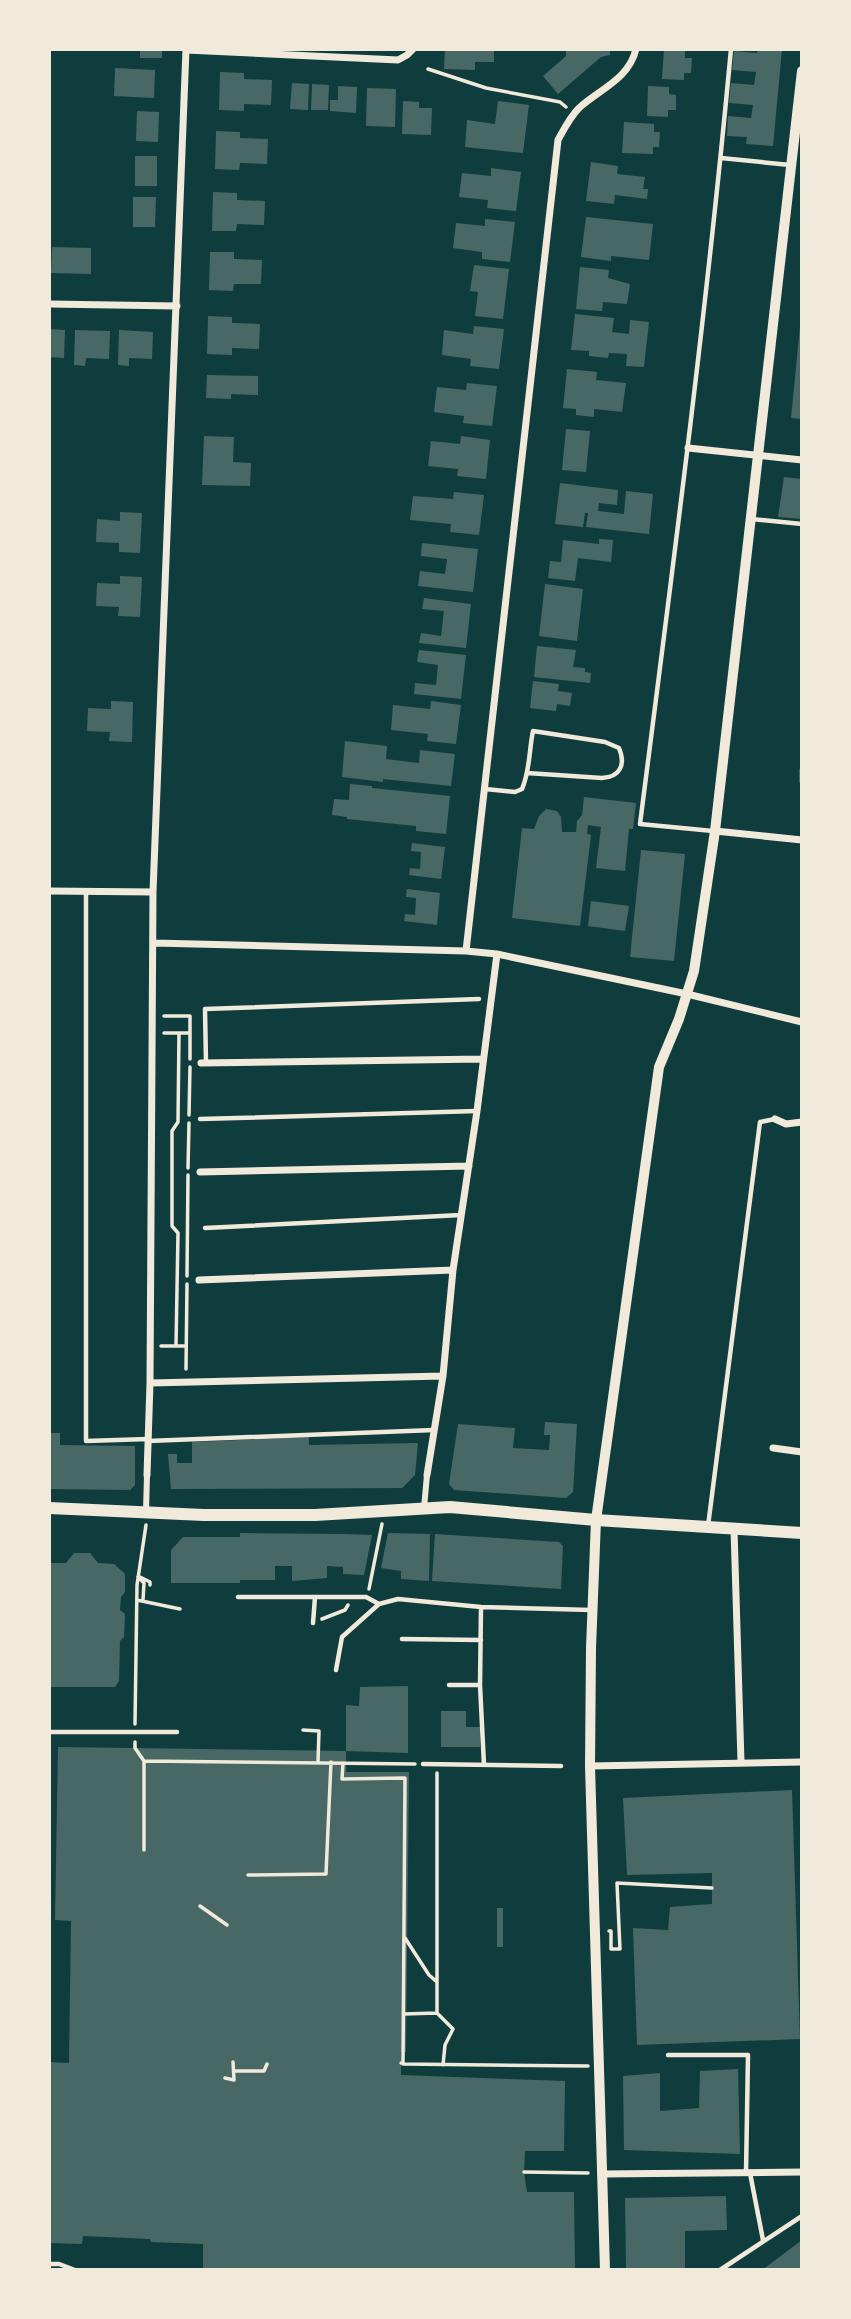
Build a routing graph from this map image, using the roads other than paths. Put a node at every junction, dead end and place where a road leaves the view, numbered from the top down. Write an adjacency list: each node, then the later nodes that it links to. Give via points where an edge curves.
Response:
1 (636, 49): 18 (street, via 621,77 574,114 558,141)
2 (731, 49): 6 (lane)
3 (186, 50): 4 (street, via 398,60); 9 (street)
4 (413, 50)
5 (802, 71): 7 (street)
6 (721, 158): 7 (lane); 10 (lane)
7 (797, 166): 11 (street)
8 (49, 304): 9 (street)
9 (177, 306): 23 (street)
10 (688, 448): 11 (street); 19 (lane, via 640,824)
11 (758, 456): 12 (street); 13 (street)
12 (802, 460)
13 (751, 519): 14 (lane); 19 (street)
14 (802, 524)
15 (802, 769): 17 (lane)
16 (527, 773): 16 (lane, via 533,731 605,742 621,753 613,777); 18 (lane, via 519,791)
17 (802, 782)
18 (484, 789): 25 (street)
19 (715, 831): 20 (street); 27 (street)
20 (802, 840)
21 (49, 891): 22 (street)
22 (86, 891): 23 (street); 45 (lane, via 86,1441)
23 (153, 892): 24 (street)
24 (154, 943): 25 (street); 43 (street)
25 (466, 951): 26 (street)
26 (496, 954): 27 (street); 30 (street)
27 (687, 994): 29 (street); 53 (street, via 659,1067)
28 (479, 999): 31 (lane, via 205,1009)
29 (802, 1022)
30 (483, 1059): 31 (street); 32 (street)
31 (203, 1063)
32 (477, 1111): 33 (lane); 36 (street)
33 (201, 1119)
34 (775, 1119): 35 (street, via 786,1124); 54 (lane, via 760,1122)
35 (802, 1122)
36 (469, 1166): 37 (street); 38 (street)
37 (200, 1172)
38 (461, 1215): 39 (lane); 40 (street)
39 (205, 1228)
40 (453, 1270): 41 (street); 42 (street)
41 (199, 1280)
42 (443, 1376): 43 (street); 44 (street)
43 (150, 1383): 45 (street)
44 (435, 1430): 45 (lane); 49 (street)
45 (148, 1440): 48 (street)
46 (773, 1448): 47 (street)
47 (802, 1452)
48 (147, 1475): 52 (street)
49 (427, 1475): 51 (street)
50 (49, 1508): 52 (main road)
51 (424, 1508): 52 (main road, via 288,1515); 53 (main road)
52 (146, 1513)
53 (596, 1520): 54 (main road); 61 (street)
54 (708, 1527): 55 (main road)
55 (734, 1529): 56 (main road); 70 (street)
56 (802, 1533)
57 (238, 1597): 58 (lane)
58 (314, 1597): 59 (lane, via 366,1597); 62 (lane)
59 (379, 1604): 60 (lane, via 398,1599); 65 (lane, via 342,1637)
60 (481, 1607): 61 (lane); 64 (lane)
61 (592, 1610): 75 (street)
62 (313, 1623)
63 (402, 1639): 64 (lane)
64 (481, 1640): 67 (lane)
65 (336, 1670)
66 (449, 1685): 67 (lane)
67 (480, 1685): 73 (lane)
68 (49, 1732): 69 (lane)
69 (177, 1732)
70 (741, 1762): 71 (street); 75 (street)
71 (802, 1762)
72 (423, 1764): 73 (lane)
73 (484, 1765): 74 (lane)
74 (561, 1766)
75 (590, 1766): 78 (street)
76 (668, 2055): 79 (lane, via 748,2055)
77 (802, 2172): 79 (street)
78 (601, 2174): 79 (street); 84 (street)
79 (748, 2174): 81 (lane)
80 (802, 2216): 81 (lane)
81 (763, 2241): 85 (lane)
82 (49, 2264): 83 (lane)
83 (75, 2270)
84 (605, 2270)
85 (720, 2270)

